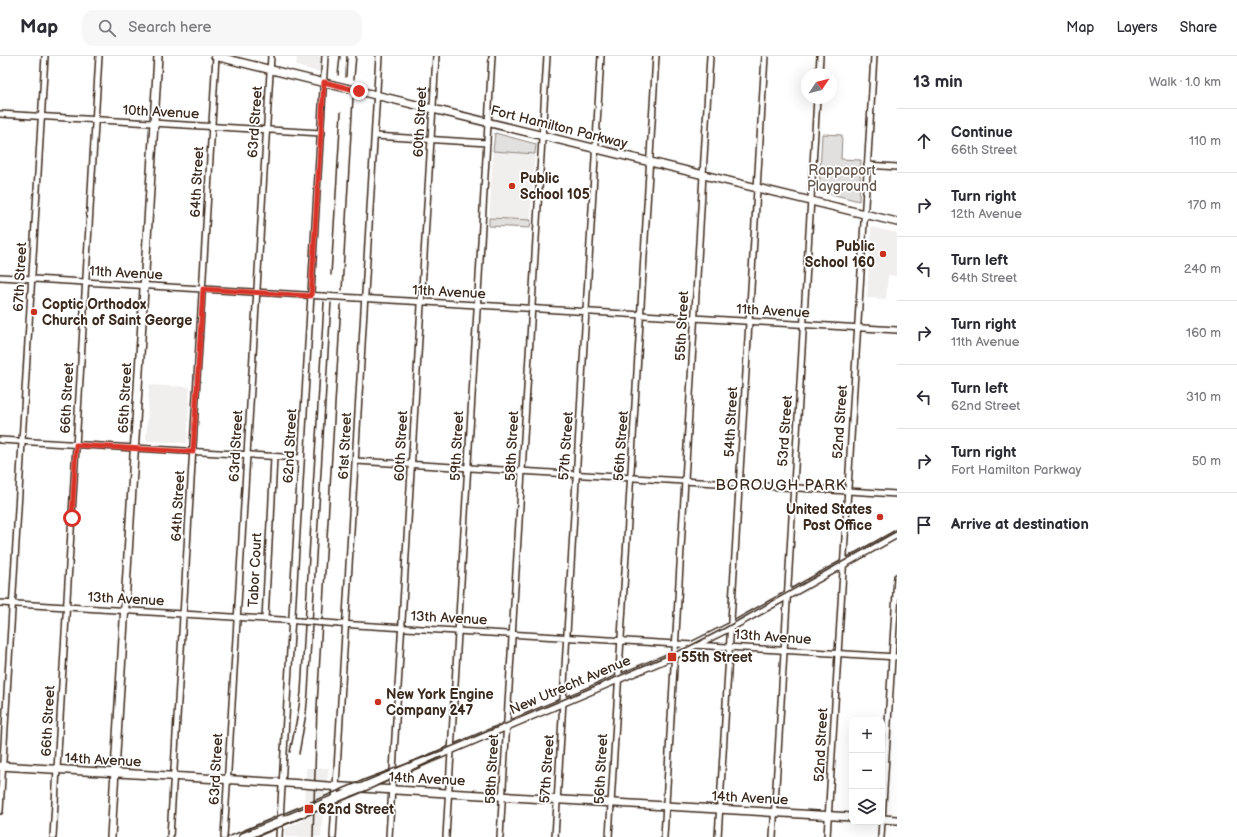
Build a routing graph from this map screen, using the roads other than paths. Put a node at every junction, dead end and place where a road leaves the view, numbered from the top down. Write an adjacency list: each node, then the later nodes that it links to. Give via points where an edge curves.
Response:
1 (45, 56): 24 (street, 67th Street)
2 (99, 56): 25 (street, 66th Street)
3 (158, 56): 26 (main road, 65th Street)
4 (216, 56): 18 (main road, Fort Hamilton Parkway); 28 (street, 64th Street)
5 (271, 56): 18 (street, 63rd Street)
6 (326, 56): 19 (street, 62nd Street)
7 (379, 56): 20 (street, 61st Street)
8 (436, 56): 22 (street, 60th Street)
9 (492, 56): 27 (street, 59th Street)
10 (547, 56): 32 (street, 58th Street)
11 (601, 56): 35 (street, 57th Street)
12 (656, 56): 36 (street, 56th Street)
13 (710, 56): 39 (street, 55th Street)
14 (765, 56): 40 (street, 54th Street)
15 (820, 56): 17 (street)
16 (874, 56): 37 (street, 52nd Street)
17 (819, 68)
18 (270, 69): 19 (main road, Fort Hamilton Parkway); 29 (street, 63rd Street)
19 (324, 82): 20 (main road, Fort Hamilton Parkway, bridge); 30 (street, 62nd Street)
20 (374, 95): 22 (main road, Fort Hamilton Parkway); 31 (street, 61st Street)
21 (817, 104): 41 (street, 53rd Street)
22 (433, 109): 27 (main road, Fort Hamilton Parkway); 33 (street, 60th Street)
23 (0, 114): 24 (street, 10th Avenue)
24 (41, 116): 25 (street, 10th Avenue); 45 (street, 67th Street)
25 (96, 120): 26 (street, 10th Avenue); 46 (street, 66th Street)
26 (154, 123): 28 (street, 10th Avenue); 47 (main road, 65th Street)
27 (488, 123): 32 (main road, Fort Hamilton Parkway); 34 (street, 59th Street)
28 (212, 126): 29 (street, 10th Avenue); 48 (street, 64th Street)
29 (266, 130): 30 (street, 10th Avenue); 49 (street, 63rd Street)
30 (320, 133): 50 (street, 62nd Street)
31 (375, 136): 33 (street); 51 (street, 61st Street)
32 (542, 136): 35 (main road, Fort Hamilton Parkway); 54 (street, 58th Street)
33 (431, 140): 34 (street); 52 (street, 60th Street)
34 (487, 143): 53 (street, 59th Street)
35 (596, 149): 36 (main road, Fort Hamilton Parkway); 55 (street, 57th Street)
36 (650, 162): 39 (main road, Fort Hamilton Parkway); 56 (street, 56th Street)
37 (867, 165): 38 (street); 42 (street, 52nd Street)
38 (897, 167)
39 (703, 175): 40 (main road, Fort Hamilton Parkway); 57 (street, 55th Street)
40 (757, 188): 41 (main road, Fort Hamilton Parkway); 58 (street, 54th Street)
41 (811, 201): 42 (main road, Fort Hamilton Parkway); 59 (street, 53rd Street)
42 (864, 214): 43 (main road, Fort Hamilton Parkway); 60 (street, 52nd Street)
43 (897, 222)
44 (0, 277): 45 (street, 11th Avenue)
45 (32, 279): 46 (street, 11th Avenue); 63 (street, 67th Street)
46 (86, 282): 47 (street, 11th Avenue); 64 (street, 66th Street)
47 (144, 286): 48 (street, 11th Avenue); 65 (main road, 65th Street)
48 (203, 289): 49 (street, 11th Avenue); 66 (street, 64th Street)
49 (257, 292): 50 (street, 11th Avenue); 67 (street, 63rd Street)
50 (311, 296): 51 (street, 11th Avenue, bridge); 69 (street, 62nd Street)
51 (365, 299): 52 (street, 11th Avenue); 70 (street, 61st Street)
52 (421, 302): 53 (street, 11th Avenue); 71 (street, 60th Street)
53 (477, 306): 54 (street, 11th Avenue); 72 (street, 59th Street)
54 (532, 308): 55 (street, 11th Avenue); 73 (street, 58th Street)
55 (586, 312): 56 (street, 11th Avenue); 74 (street, 57th Street)
56 (641, 314): 57 (street, 11th Avenue); 75 (street, 56th Street)
57 (695, 318): 58 (street, 11th Avenue); 76 (street, 55th Street)
58 (749, 322): 59 (street, 11th Avenue); 77 (street, 54th Street)
59 (804, 324): 60 (street, 11th Avenue); 78 (street, 53rd Street)
60 (858, 328): 61 (street, 11th Avenue); 79 (street, 52nd Street)
61 (897, 330)
62 (0, 440): 63 (street)
63 (22, 442): 64 (street); 86 (street, 67th Street)
64 (76, 445): 65 (street); 87 (street, 66th Street)
65 (134, 448): 66 (street); 88 (main road, 65th Street)
66 (193, 452): 67 (street); 89 (street, 64th Street)
67 (247, 455): 68 (street); 90 (street, 63rd Street)
68 (274, 457): 69 (street); 91 (street, Tabor Court)
69 (301, 458): 92 (street, 62nd Street)
70 (356, 461): 71 (street); 93 (street, 61st Street)
71 (412, 465): 72 (street); 94 (street, 60th Street)
72 (468, 468): 73 (street); 96 (street, 59th Street)
73 (522, 471): 74 (street); 97 (street, 58th Street)
74 (576, 474): 75 (street); 98 (street, 57th Street)
75 (631, 478): 76 (street); 99 (street, 56th Street)
76 (685, 481): 77 (street); 100 (street, 55th Street)
77 (739, 484): 78 (street); 95 (street, 54th Street)
78 (793, 487): 79 (street); 84 (street, 53rd Street)
79 (848, 491): 80 (street); 82 (street, 52nd Street)
80 (897, 494)
81 (897, 534): 82 (main road, New Utrecht Avenue)
82 (843, 564): 84 (main road, New Utrecht Avenue); 104 (street, 52nd Street)
83 (897, 576): 106 (street)
84 (787, 596): 95 (main road, New Utrecht Avenue); 103 (street, 53rd Street)
85 (0, 603): 86 (street, 13th Avenue)
86 (12, 604): 87 (street, 13th Avenue); 111 (street, 67th Street)
87 (66, 607): 88 (street, 13th Avenue); 112 (street, 66th Street)
88 (125, 611): 89 (street, 13th Avenue); 113 (main road, 65th Street)
89 (183, 614): 90 (street, 13th Avenue); 115 (street, 64th Street)
90 (237, 618): 91 (street, 13th Avenue); 116 (street, 63rd Street)
91 (264, 619): 92 (street, 13th Avenue)
92 (292, 621): 93 (street, 13th Avenue, bridge); 117 (street, 62nd Street)
93 (346, 624): 94 (street, 13th Avenue); 118 (street, 61st Street)
94 (402, 627): 96 (street, 13th Avenue); 114 (street, 60th Street)
95 (731, 627): 101 (main road, New Utrecht Avenue); 102 (street, 54th Street)
96 (458, 631): 97 (street, 13th Avenue); 110 (street, 59th Street)
97 (513, 634): 98 (street, 13th Avenue); 109 (street, 58th Street)
98 (567, 637): 99 (street, 13th Avenue); 108 (street, 57th Street)
99 (621, 640): 100 (street, 13th Avenue); 107 (street, 56th Street)
100 (675, 643): 101 (street, 13th Avenue); 105 (street, 55th Street)
101 (696, 644): 102 (street, 13th Avenue); 105 (main road, New Utrecht Avenue)
102 (730, 646): 103 (street, 13th Avenue); 128 (street, 54th Street)
103 (784, 650): 104 (street, 13th Avenue); 130 (street, 53rd Street)
104 (838, 653): 106 (street, 13th Avenue); 131 (street, 52nd Street)
105 (675, 655): 107 (main road, New Utrecht Avenue); 127 (street, 55th Street)
106 (895, 656): 120 (street)
107 (619, 679): 108 (main road, New Utrecht Avenue); 126 (street, 56th Street)
108 (563, 702): 109 (main road, New Utrecht Avenue); 125 (street, 57th Street)
109 (507, 726): 110 (main road, New Utrecht Avenue); 123 (street, 58th Street)
110 (451, 749): 114 (main road, New Utrecht Avenue); 122 (street, 59th Street)
111 (1, 767): 112 (main road, 14th Avenue); 129 (street, 67th Street)
112 (57, 770): 113 (main road, 14th Avenue); 137 (street, 66th Street)
113 (115, 773): 115 (main road, 14th Avenue); 138 (main road, 65th Street)
114 (393, 774): 119 (main road, New Utrecht Avenue); 121 (street, 60th Street)
115 (174, 777): 116 (main road, 14th Avenue); 139 (street, 64th Street)
116 (228, 780): 117 (main road, 14th Avenue); 140 (street, 63rd Street)
117 (282, 783): 118 (main road, 14th Avenue, bridge); 135 (street, 62nd Street)
118 (336, 786): 119 (main road, 14th Avenue); 124 (street, 61st Street)
119 (361, 788): 121 (main road, 14th Avenue); 124 (main road, New Utrecht Avenue)
120 (884, 789)
121 (392, 790): 122 (main road, 14th Avenue); 144 (street, 60th Street)
122 (448, 793): 123 (main road, 14th Avenue); 145 (street, 59th Street)
123 (503, 796): 125 (main road, 14th Avenue); 146 (street, 58th Street)
124 (335, 799): 135 (main road, New Utrecht Avenue, bridge); 143 (street, 61st Street)
125 (557, 799): 126 (main road, 14th Avenue); 147 (street, 57th Street)
126 (611, 803): 127 (main road, 14th Avenue); 148 (street, 56th Street)
127 (666, 806): 128 (main road, 14th Avenue); 149 (street, 55th Street)
128 (720, 809): 130 (main road, 14th Avenue); 150 (street, 54th Street)
129 (0, 811)
130 (774, 812): 131 (main road, 14th Avenue); 151 (street, 53rd Street)
131 (828, 816): 132 (main road, 14th Avenue); 152 (street, 52nd Street)
132 (849, 817)
133 (885, 819): 134 (main road)
134 (897, 820)
135 (280, 822): 141 (main road, New Utrecht Avenue); 142 (street, 62nd Street)
136 (882, 825): 153 (street)
137 (53, 837)
138 (111, 837)
139 (170, 837)
140 (224, 837)
141 (243, 837)
142 (278, 837)
143 (333, 837)
144 (389, 837)
145 (446, 837)
146 (500, 837)
147 (555, 837)
148 (609, 837)
149 (664, 837)
150 (718, 837)
151 (773, 837)
152 (827, 837)
153 (881, 837)

